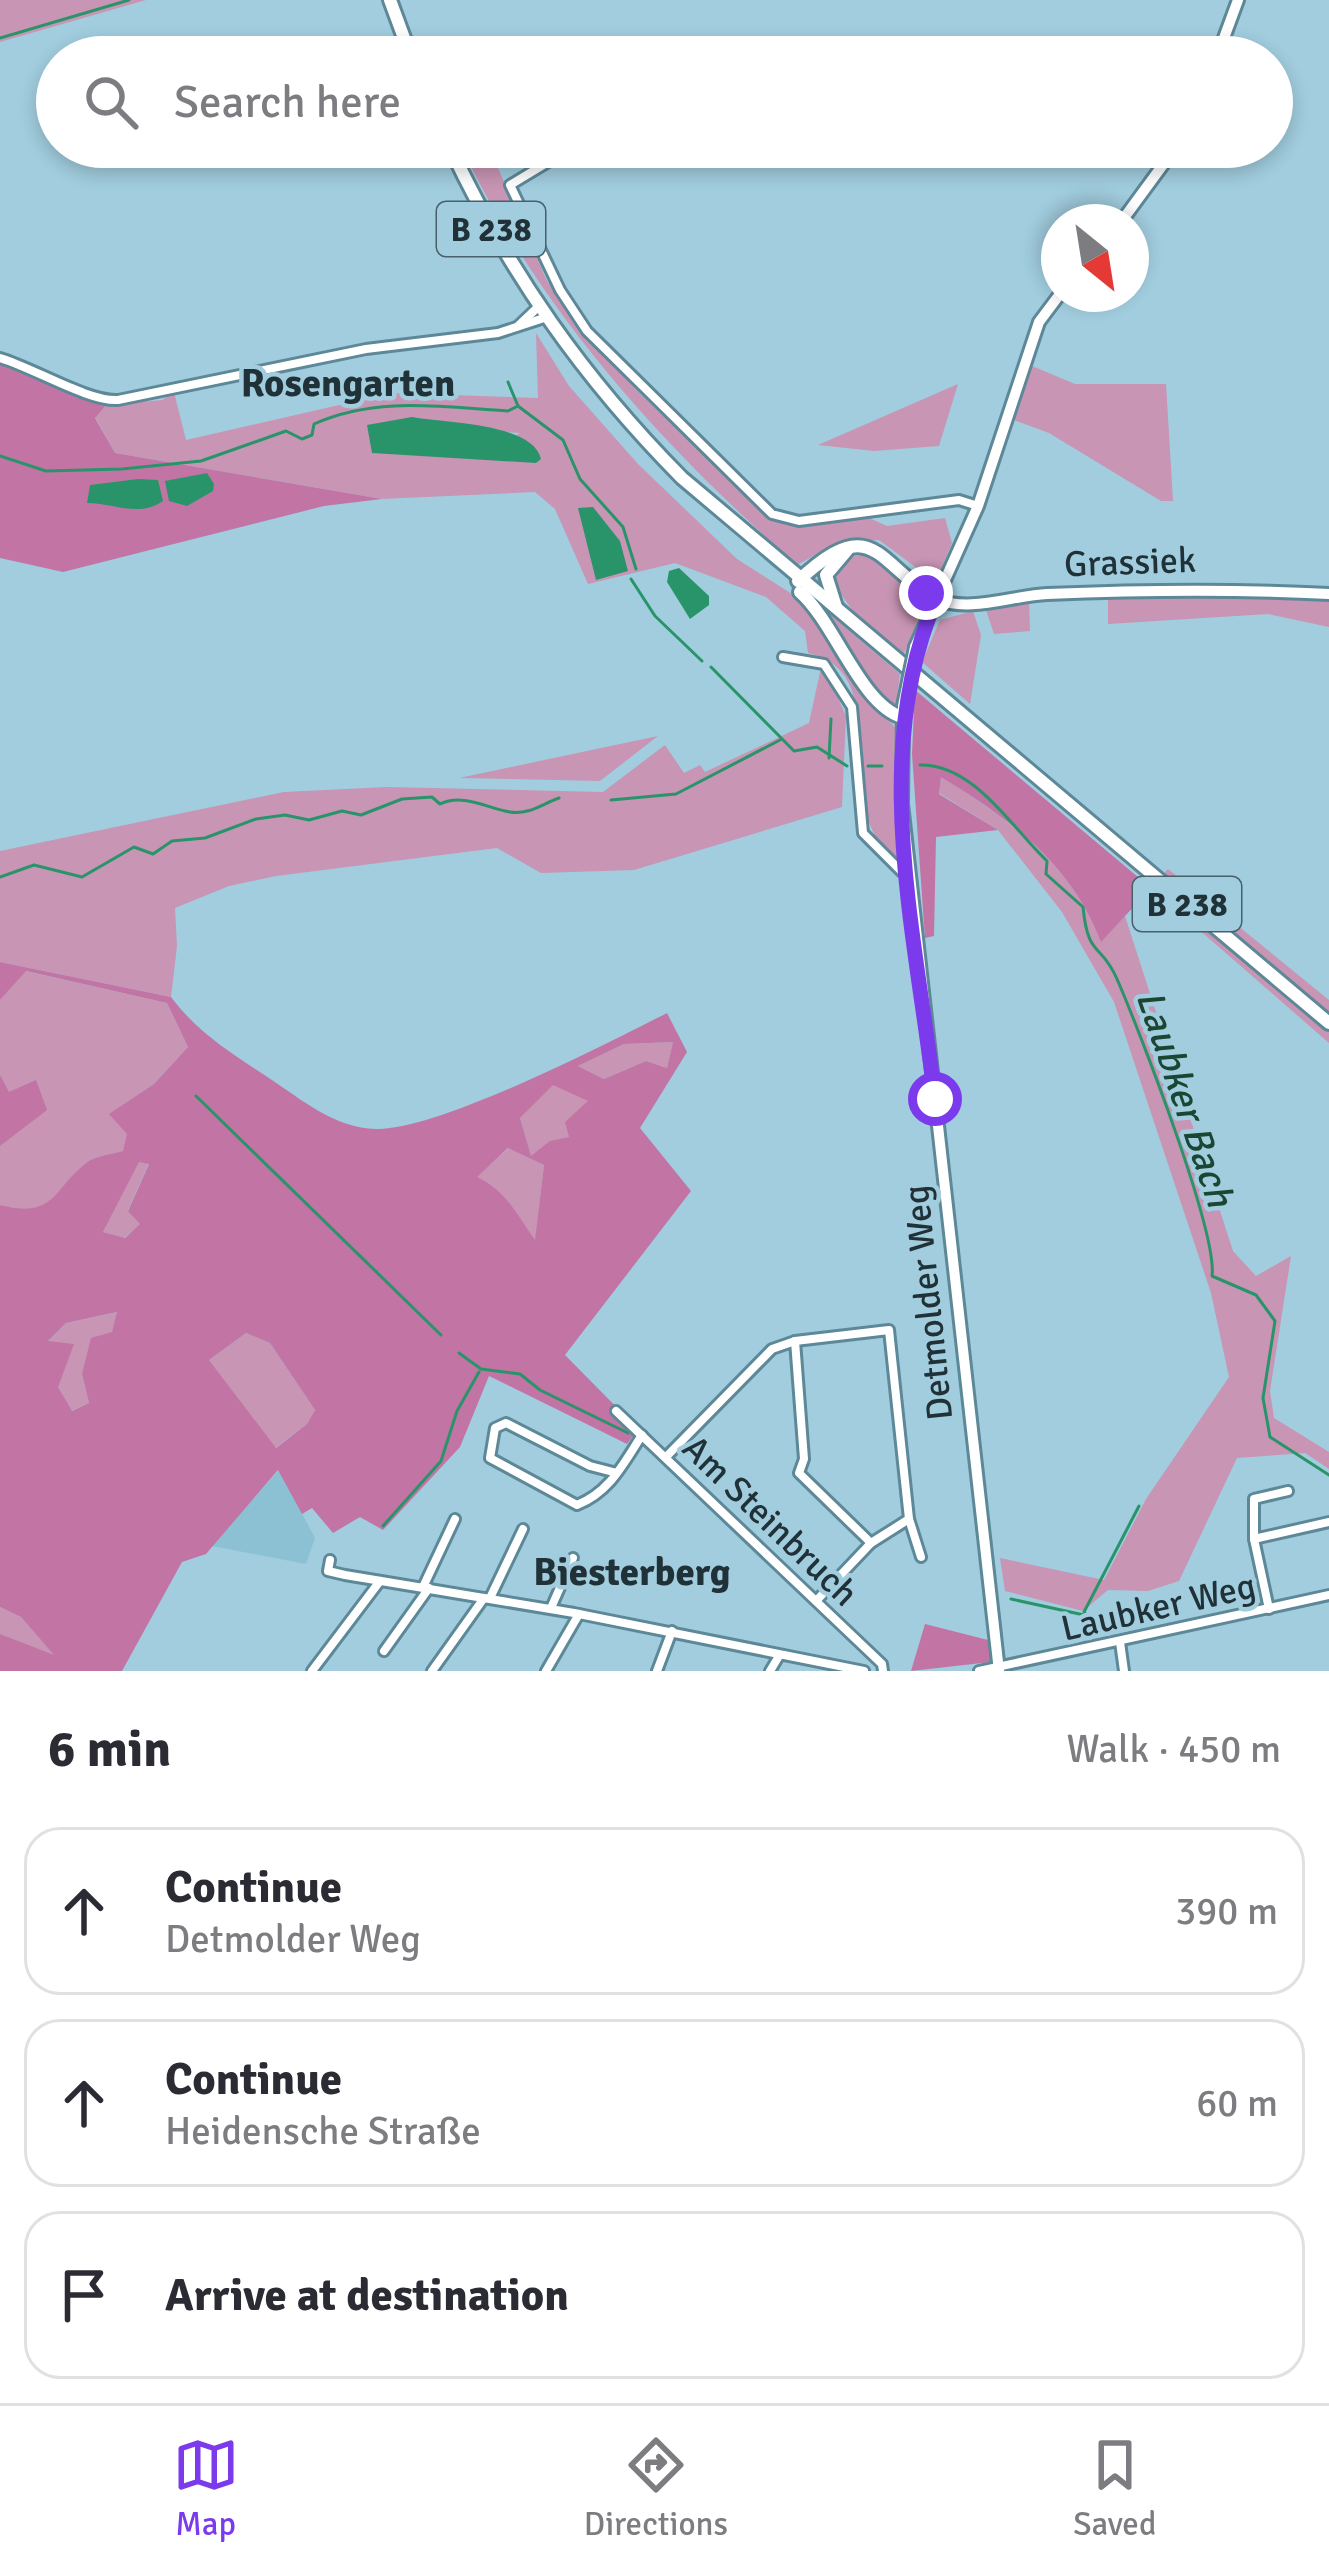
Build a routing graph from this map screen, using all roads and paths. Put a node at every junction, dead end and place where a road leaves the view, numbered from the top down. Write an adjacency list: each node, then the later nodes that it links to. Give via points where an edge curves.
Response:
1 (390, 0): 3 (main road)
2 (1238, 0): 4 (street)
3 (403, 36)
4 (1225, 36)
5 (462, 168): 10 (main road, B 238)
6 (538, 168): 12 (street, via 509,185 587,331 781,519 959,500)
7 (1161, 168): 8 (street)
8 (1134, 204)
9 (1046, 312): 12 (street, Detmolder Weg)
10 (541, 313): 11 (street, via 518,327 106,401); 14 (main road, B 238, via 635,431)
11 (0, 358)
12 (978, 506): 17 (street, Detmolder Weg)
13 (849, 549): 15 (main road, via 827,554); 17 (main road, via 887,556); 18 (main road, via 826,575)
14 (768, 555): 15 (main road, B 238); 20 (main road, B 238, via 822,616 878,705)
15 (798, 581): 18 (main road, B 238)
16 (1329, 593): 17 (street, Grassiek, via 1129,591 963,606)
17 (936, 599): 20 (street, Detmolder Weg, bridge, via 915,647)
18 (845, 620): 22 (main road, B 238)
19 (783, 657): 21 (street, via 824,664 847,693 863,833)
20 (902, 711): 21 (street, Detmolder Weg)
21 (909, 872): 52 (street, Detmolder Weg)
22 (1329, 1023)
23 (795, 1341): 26 (street, via 772,1349); 30 (street, via 889,1330); 34 (street, via 799,1473)
24 (616, 1412): 25 (street, Am Steinbruch)
25 (642, 1435): 26 (street, Am Steinbruch); 27 (street)
26 (666, 1457): 42 (street, Am Steinbruch)
27 (617, 1473): 27 (street, via 602,1494 577,1505 490,1458 488,1448 494,1428 506,1423)
28 (1288, 1491): 33 (street, via 1254,1498)
29 (455, 1519): 39 (street)
30 (909, 1520): 34 (street); 35 (street)
31 (1329, 1522): 33 (street)
32 (523, 1529): 41 (street)
33 (1254, 1539): 44 (street)
34 (871, 1544): 42 (street)
35 (921, 1557)
36 (573, 1558): 43 (street)
37 (330, 1560): 38 (street, via 328,1571)
38 (380, 1581): 39 (street); 50 (street)
39 (426, 1588): 41 (street); 48 (street)
40 (1329, 1595): 44 (street, Laubker Weg)
41 (487, 1598): 43 (street); 54 (street)
42 (817, 1600): 59 (street, Am Steinbruch)
43 (551, 1608): 45 (street)
44 (1269, 1609): 47 (street, Laubker Weg)
45 (579, 1614): 46 (street); 55 (street)
46 (672, 1631): 49 (street); 56 (street)
47 (1120, 1642): 52 (street, Laubker Weg); 61 (street)
48 (384, 1651)
49 (779, 1656): 51 (street); 57 (street)
50 (314, 1668): 53 (street)
51 (829, 1668): 58 (street)
52 (999, 1670): 60 (street, Laubker Weg)
53 (329, 1671)
54 (431, 1671)
55 (547, 1671)
56 (657, 1671)
57 (770, 1671)
58 (864, 1671)
59 (883, 1671)
60 (980, 1671)
61 (1124, 1671)

